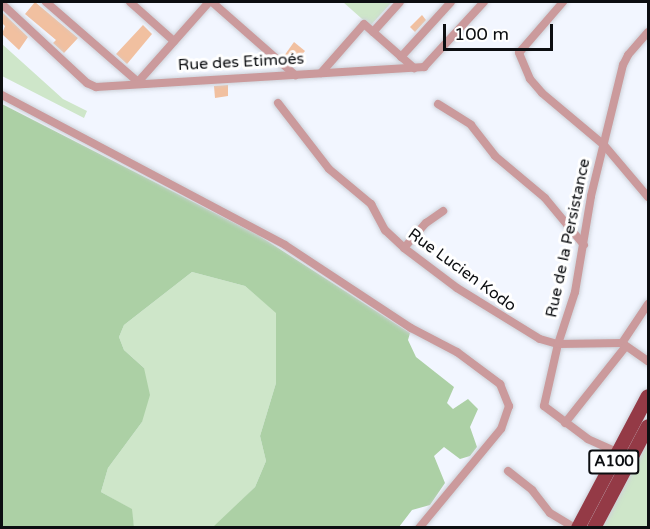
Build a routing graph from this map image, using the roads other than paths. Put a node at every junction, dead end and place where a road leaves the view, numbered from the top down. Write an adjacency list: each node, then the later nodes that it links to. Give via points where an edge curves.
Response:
1 (46, 2): 16 (street)
2 (130, 2): 11 (street)
3 (210, 2): 11 (street); 15 (street)
4 (400, 2): 9 (street)
5 (451, 2): 12 (street)
6 (484, 2): 13 (street, Rue des Etimoés, via 430,64)
7 (563, 2): 20 (street, via 519,53 530,79 542,93)
8 (2, 4): 16 (street, Rue des Etimoés, via 91,86)
9 (373, 32): 12 (street); 14 (street, via 364,24)
10 (648, 32): 20 (street, Rue de la Persistance, via 624,64)
11 (174, 41): 16 (street)
12 (401, 57): 13 (street)
13 (414, 68): 14 (street, Rue des Etimoés)
14 (321, 73): 15 (street, Rue des Etimoés)
15 (295, 75): 16 (street, Rue des Etimoés)
16 (138, 82)
17 (2, 95): 34 (street, via 285,245 411,328 457,352 500,384 509,406 501,429)
18 (278, 103): 24 (street, Rue Lucien Kodo, via 329,169 371,204 385,230)
19 (438, 104): 23 (street, via 471,125 495,156 545,198)
20 (604, 145): 21 (street); 23 (street, Rue de la Persistance)
21 (648, 197)
22 (443, 211): 24 (street)
23 (584, 245): 26 (street, Rue de la Persistance, via 571,311)
24 (404, 248): 26 (street, Rue Lucien Kodo, via 501,317 540,339)
25 (648, 304): 27 (street)
26 (558, 344): 27 (street, Rue Lucien Kodo); 30 (street, Rue de la Persistance, via 544,406)
27 (624, 345): 28 (street); 30 (street)
28 (648, 361)
29 (648, 396): 32 (highway, A100)
30 (565, 423): 32 (street, Rue de la Persistance)
31 (648, 426): 36 (highway, A100)
32 (618, 453): 35 (highway, A100)
33 (508, 471): 35 (street, via 532,489 550,513)
34 (419, 528)
35 (577, 528)
36 (594, 528)

